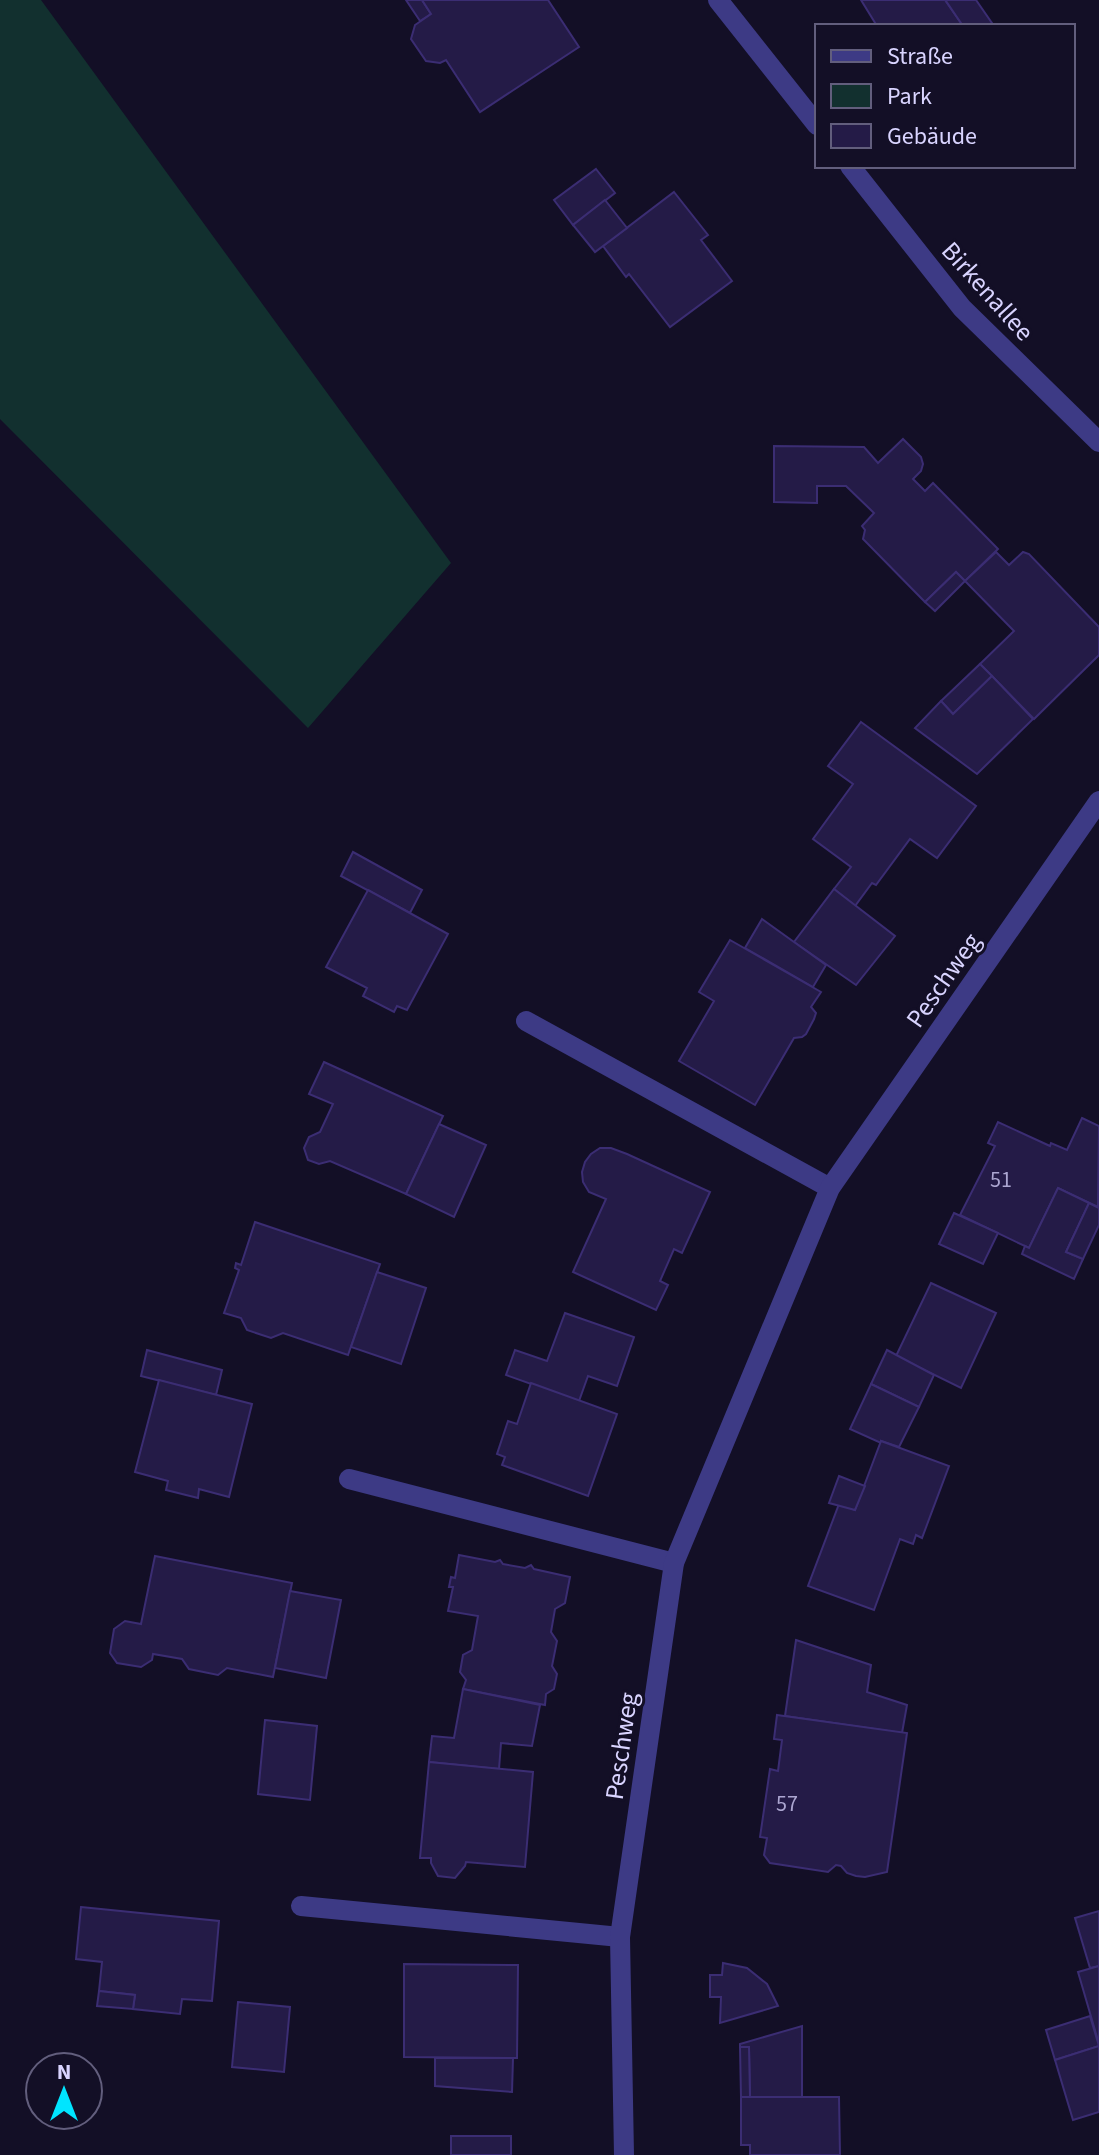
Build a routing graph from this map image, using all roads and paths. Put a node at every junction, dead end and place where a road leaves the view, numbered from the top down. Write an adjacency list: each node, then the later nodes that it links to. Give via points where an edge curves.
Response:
1 (718, 0): 2 (street)
2 (815, 122)
3 (852, 168): 4 (street, Birkenallee, via 962,308)
4 (1099, 442)
5 (1099, 801): 7 (street, Peschweg)
6 (526, 1021): 7 (street)
7 (830, 1188): 9 (street, Peschweg)
8 (349, 1479): 9 (street)
9 (674, 1563): 11 (street, Peschweg)
10 (301, 1906): 11 (street)
11 (620, 1937): 12 (street, Peschweg)
12 (624, 2155)

